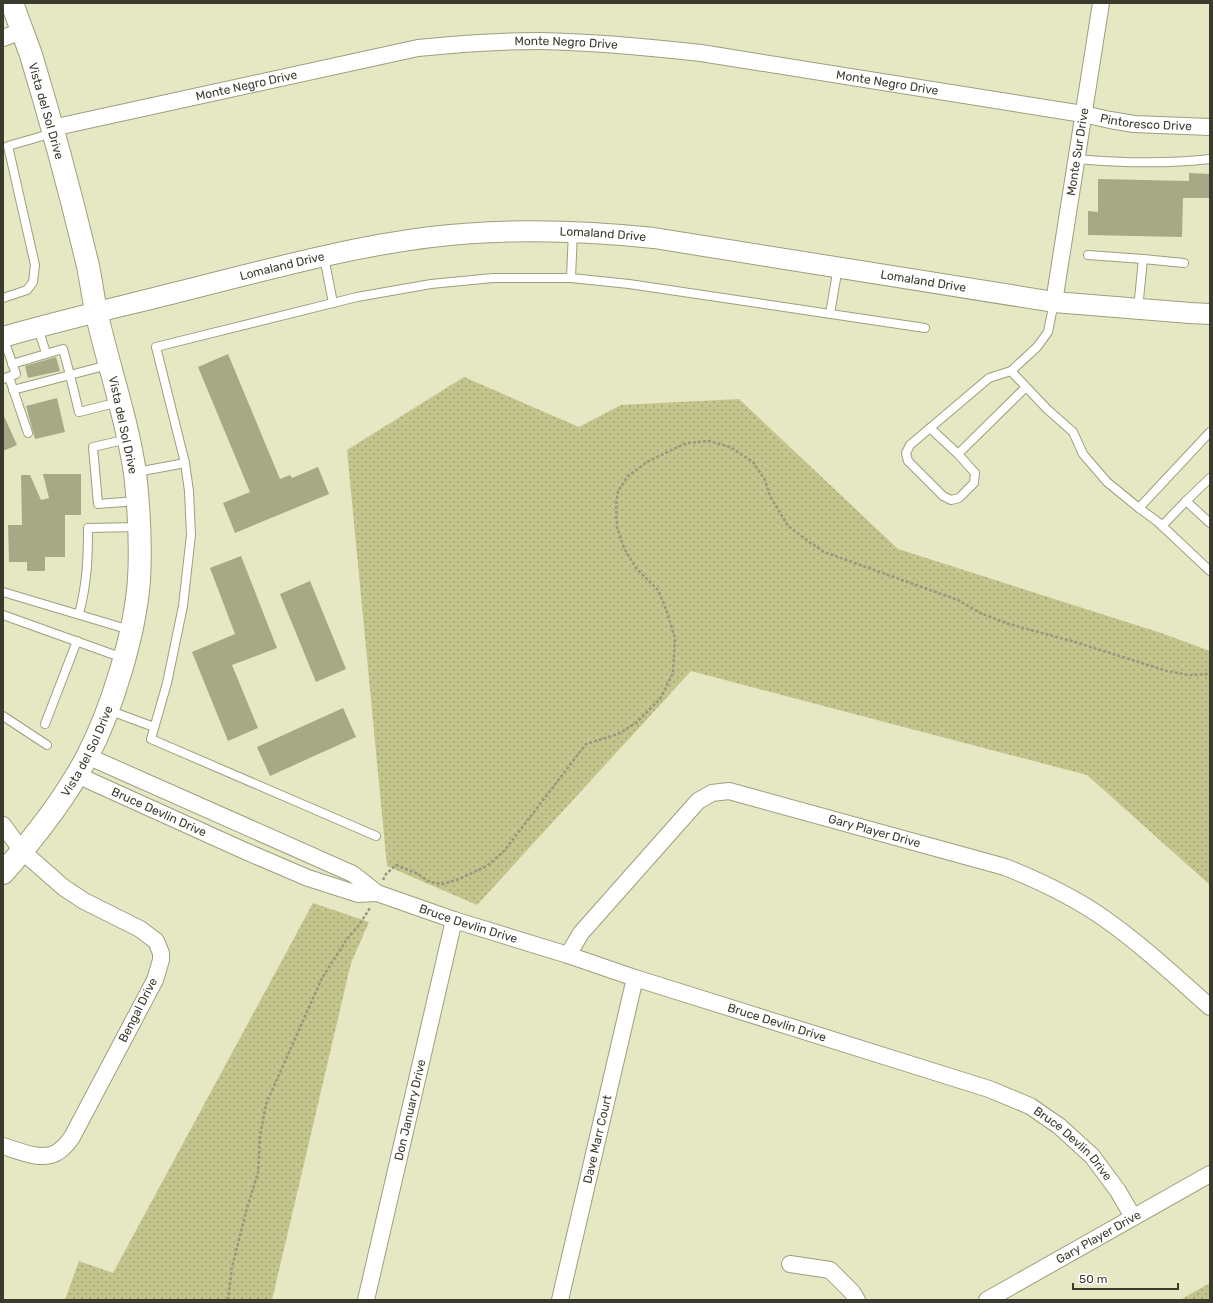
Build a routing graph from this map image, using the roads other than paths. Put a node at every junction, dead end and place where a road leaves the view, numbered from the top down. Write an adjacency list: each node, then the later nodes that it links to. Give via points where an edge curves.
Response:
1 (12, 3): 3 (main road, Vista del Sol Drive)
2 (1101, 3): 4 (street, Monte Sur Drive)
3 (12, 34): 6 (main road, Vista del Sol Drive, via 30,54)
4 (1084, 114): 5 (street, Pintoresco Drive, via 1134,124); 6 (street, Monte Negro Drive, via 701,54 608,44 531,41 418,48); 8 (street, Monte Sur Drive)
5 (1210, 127)
6 (52, 130): 7 (lane); 21 (main road, Vista del Sol Drive, via 79,229)
7 (5, 146): 17 (lane, via 35,264 33,282 27,290)
8 (1077, 158): 9 (lane, via 1108,162); 18 (street, Monte Sur Drive)
9 (1210, 160)
10 (573, 231): 12 (street, Lomaland Drive, via 524,230 433,237 388,243); 15 (street, Lomaland Drive, via 654,238); 16 (lane)
11 (1088, 254): 13 (lane)
12 (324, 257): 19 (lane); 21 (street, Lomaland Drive)
13 (1143, 259): 14 (lane); 20 (lane)
14 (1184, 263)
15 (838, 267): 18 (street, Lomaland Drive); 22 (lane)
16 (571, 278): 19 (lane, via 493,278 431,284); 22 (lane, via 630,284)
17 (3, 298)
18 (1054, 302): 20 (street, Lomaland Drive); 30 (lane, via 1048,332 1037,347)
19 (333, 303): 41 (lane, via 156,347)
20 (1138, 309): 23 (street, Lomaland Drive)
21 (97, 313): 24 (street, Lomaland Drive); 29 (main road, Vista del Sol Drive)
22 (830, 314): 25 (lane)
23 (1210, 314)
24 (38, 327): 26 (street, Lomaland Drive); 27 (lane)
25 (925, 328)
26 (3, 337): 28 (lane)
27 (43, 356): 28 (lane); 31 (lane, via 63,349)
28 (12, 364): 32 (lane, via 16,374)
29 (110, 364): 31 (lane); 35 (main road, Vista del Sol Drive)
30 (1011, 371): 33 (lane); 36 (lane, via 989,378)
31 (70, 375): 34 (lane, via 47,377); 35 (lane, via 79,412)
32 (6, 378): 34 (lane)
33 (1026, 387): 40 (lane); 46 (lane, via 1073,432 1083,454 1107,482)
34 (13, 390): 38 (lane)
35 (119, 402): 39 (main road, Vista del Sol Drive)
36 (930, 428): 40 (lane); 40 (lane, via 910,445 906,453 908,461 943,496 951,500 959,498 974,482 975,473)
37 (1210, 432): 46 (lane)
38 (28, 433)
39 (129, 439): 42 (main road, Vista del Sol Drive); 44 (lane, via 93,448 98,504)
40 (958, 454)
41 (185, 463): 42 (lane); 60 (lane, via 190,491 191,535 183,606 167,683)
42 (134, 472): 44 (main road, Vista del Sol Drive)
43 (1210, 478): 45 (lane)
44 (138, 501): 49 (main road, Vista del Sol Drive)
45 (1186, 501): 47 (lane); 48 (lane)
46 (1139, 508): 48 (lane)
47 (1210, 523)
48 (1162, 526): 50 (lane)
49 (139, 527): 53 (lane, via 88,528 88,567); 54 (main road, Vista del Sol Drive, via 139,582)
50 (1210, 571)
51 (3, 592): 53 (lane)
52 (3, 614): 55 (lane)
53 (79, 614): 54 (lane)
54 (130, 630): 56 (main road, Vista del Sol Drive)
55 (77, 642): 56 (lane); 59 (lane)
56 (124, 658): 57 (main road, Vista del Sol Drive)
57 (107, 710): 60 (lane); 62 (main road, Vista del Sol Drive)
58 (3, 716): 61 (lane)
59 (45, 724)
60 (154, 727): 65 (lane, via 151,738)
61 (47, 745)
62 (87, 756): 63 (main road, Vista del Sol Drive); 68 (street, Bruce Devlin Drive, via 353,874)
63 (77, 775): 66 (main road, Vista del Sol Drive); 68 (street, Bruce Devlin Drive, via 308,878 358,894)
64 (3, 825): 66 (street, Bengal Drive)
65 (376, 836)
66 (22, 852): 67 (main road, Vista del Sol Drive); 73 (street, Bengal Drive, via 63,887 84,901 140,929 156,941 161,960 155,980 65,1146 56,1153 36,1155)
67 (3, 873)
68 (377, 893): 69 (street, Bruce Devlin Drive)
69 (454, 920): 70 (street, Bruce Devlin Drive); 77 (street, Don January Drive)
70 (568, 955): 71 (street, Bruce Devlin Drive); 72 (street, Gary Player Drive, via 581,933 698,800 712,793 729,791 1004,867 1038,880 1104,918)
71 (635, 978): 75 (street, Bruce Devlin Drive, via 989,1089 1030,1106 1059,1126 1092,1156 1118,1191); 78 (street, Dave Marr Court)
72 (1210, 1007)
73 (3, 1146)
74 (1210, 1174): 75 (street, Gary Player Drive)
75 (1133, 1217): 80 (street, Gary Player Drive)
76 (790, 1264): 79 (street, via 830,1270)
77 (366, 1300)
78 (560, 1300)
79 (857, 1300)
80 (988, 1300)

